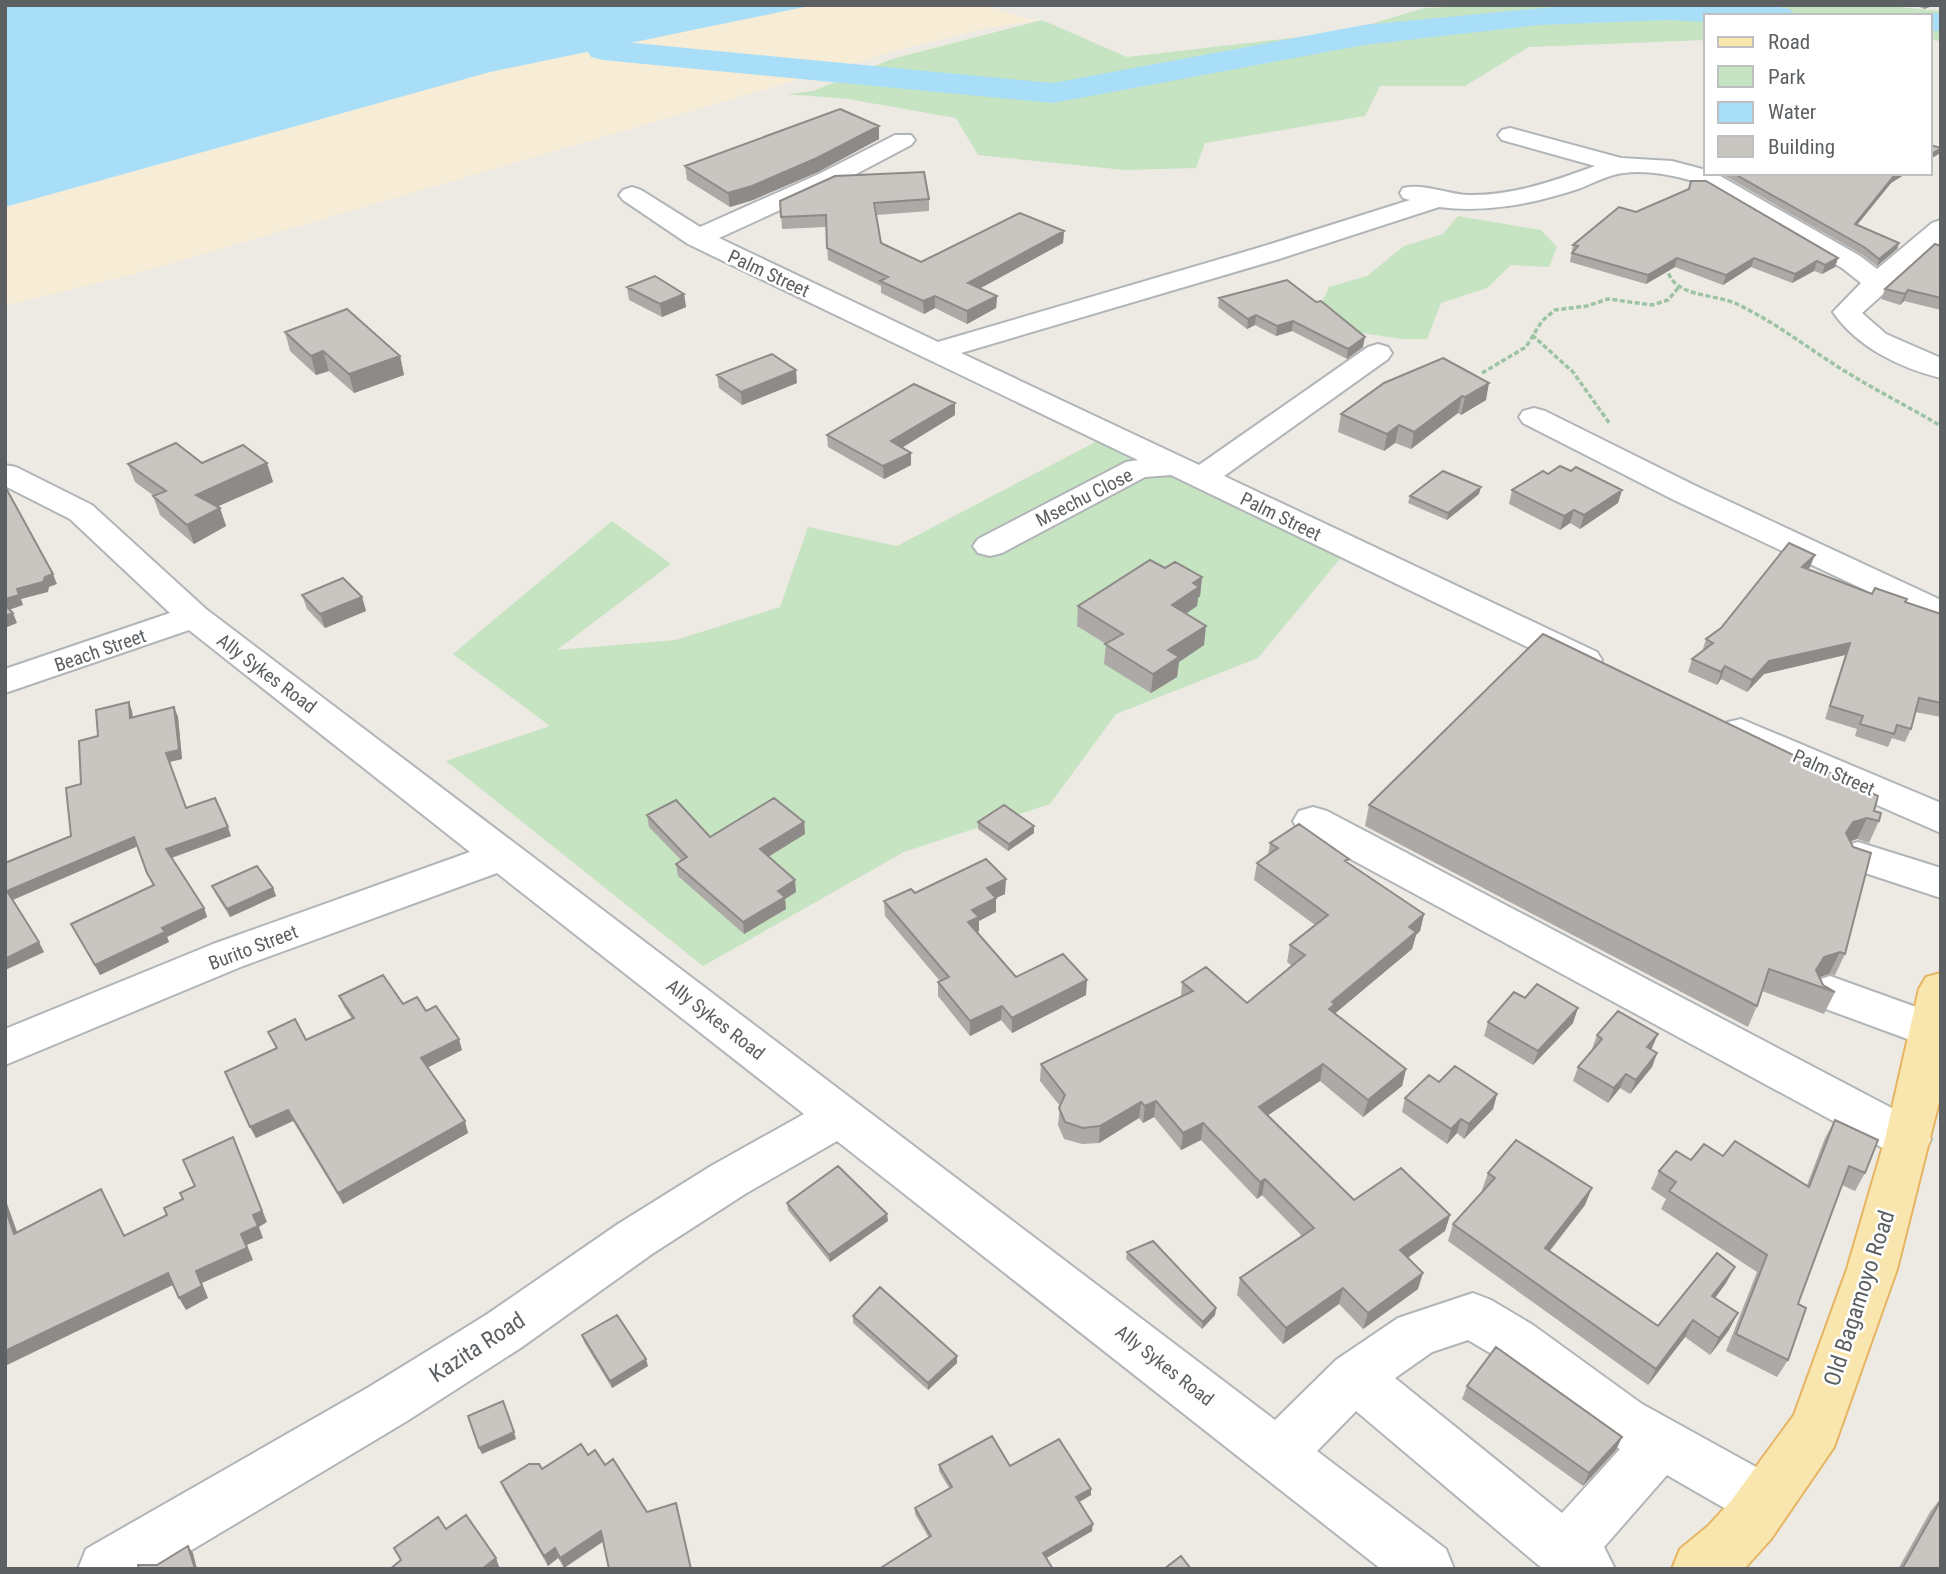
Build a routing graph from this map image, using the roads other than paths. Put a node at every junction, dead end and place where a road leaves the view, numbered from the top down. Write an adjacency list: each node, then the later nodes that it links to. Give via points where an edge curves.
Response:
1 (1510, 135): 3 (street)
2 (903, 140): 8 (street)
3 (1620, 165): 6 (street, via 1535,196 1471,203); 9 (street, via 1672,168 1702,176 1851,262)
4 (1408, 192): 6 (street)
5 (632, 195): 8 (street, Palm Street)
6 (1435, 200): 10 (street)
7 (1941, 228): 9 (street)
8 (698, 238): 10 (street, Palm Street)
9 (1877, 282): 12 (street, via 1847,312 1852,321 1870,335)
10 (933, 352): 14 (street, Palm Street)
11 (1378, 353): 14 (street)
12 (1941, 369)
13 (1534, 417): 17 (street)
14 (1192, 472): 16 (street, Msechu Close, via 1162,464 1137,469); 19 (street, Palm Street)
15 (5, 474): 18 (street, Ally Sykes Road, via 81,512)
16 (990, 546)
17 (1941, 613)
18 (194, 617): 20 (street, Beach Street); 24 (street, Ally Sykes Road)
19 (1616, 675)
20 (5, 682)
21 (1717, 720): 22 (street, Palm Street)
22 (1941, 819)
23 (1313, 821): 31 (street)
24 (504, 855): 29 (street, Burito Street, via 228,955); 30 (street, Ally Sykes Road)
25 (1858, 856): 26 (street)
26 (1941, 883)
27 (1830, 993): 28 (street)
28 (1937, 1010): 31 (main road, Old Bagamoyo Road)
29 (5, 1048)
30 (841, 1115): 34 (street, Ally Sykes Road); 37 (street, Kazita Road, via 658,1224 504,1331 388,1404)
31 (1908, 1139): 35 (main road, Old Bagamoyo Road, via 1872,1269 1815,1429)
32 (1354, 1377): 33 (street, via 1416,1334 1473,1316 1623,1422); 34 (street); 36 (street)
33 (1661, 1443): 35 (street); 36 (street)
34 (1279, 1453): 38 (street, Ally Sykes Road)
35 (1764, 1501): 39 (main road, Old Bagamoyo Road, via 1728,1546)
36 (1576, 1559)
37 (106, 1569)
38 (1426, 1569)
39 (1700, 1569)

